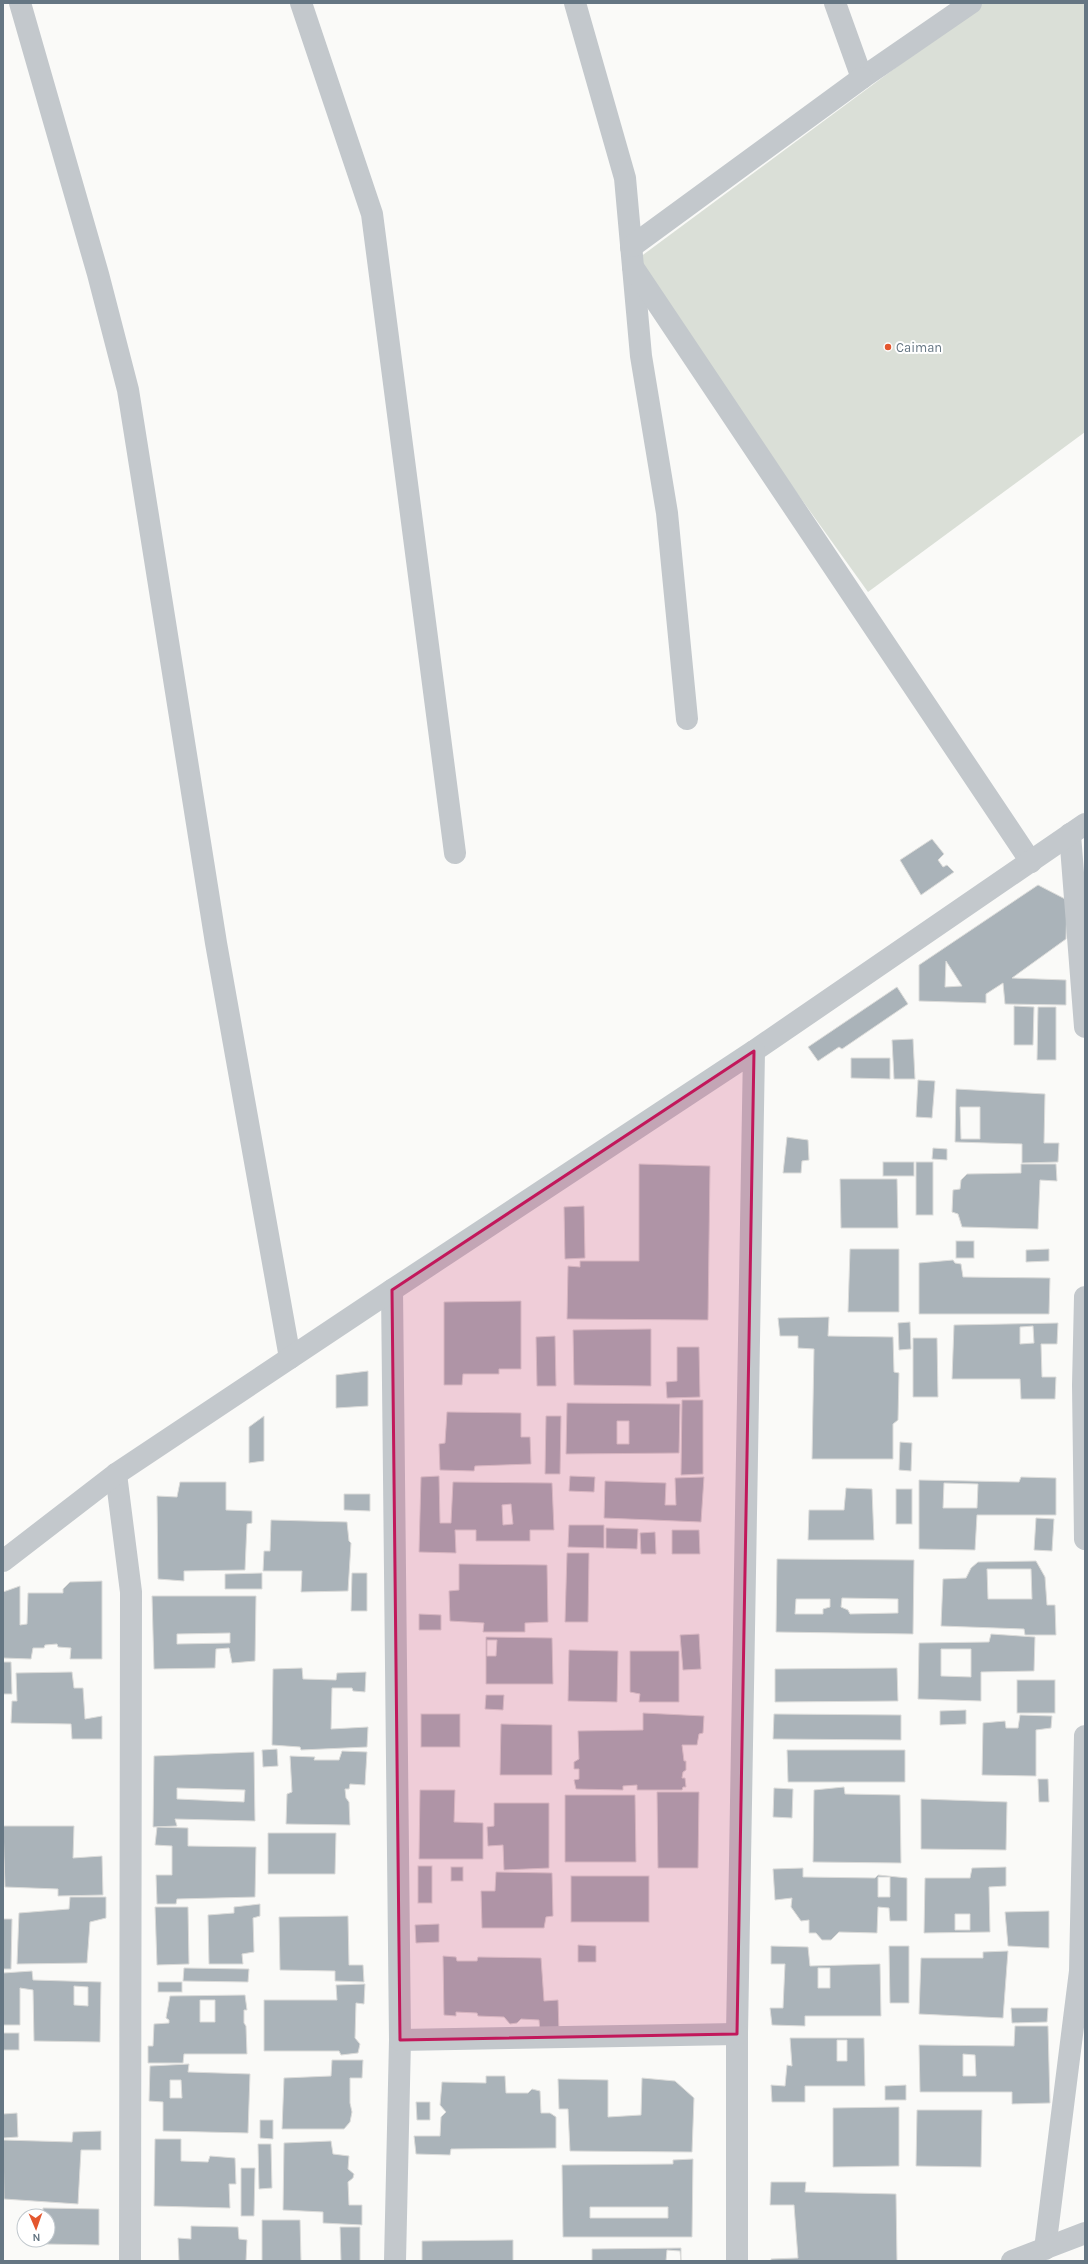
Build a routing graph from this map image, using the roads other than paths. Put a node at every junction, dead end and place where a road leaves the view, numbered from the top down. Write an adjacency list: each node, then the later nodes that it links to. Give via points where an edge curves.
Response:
1 (20, 3): 16 (street, via 98,274 128,390 218,950)
2 (301, 3): 10 (street, via 372,214)
3 (575, 3): 7 (street, via 625,178)
4 (835, 3): 6 (street)
5 (971, 3): 6 (street)
6 (862, 78): 7 (street)
7 (631, 256): 8 (street, via 641,356 667,513); 11 (street)
8 (687, 719)
9 (1078, 829): 11 (street); 12 (street)
10 (455, 853)
11 (1031, 862): 13 (street)
12 (1085, 1027)
13 (754, 1051): 14 (street); 23 (street)
14 (392, 1290): 16 (street); 24 (street)
15 (1085, 1297): 17 (street)
16 (290, 1358): 18 (street)
17 (1084, 1385): 19 (street)
18 (116, 1474): 20 (street); 27 (street, via 131,1592)
19 (1085, 1538)
20 (3, 1561)
21 (1085, 1736): 22 (street)
22 (1082, 1970): 26 (street)
23 (737, 2034): 24 (street); 29 (street)
24 (400, 2040): 28 (street)
25 (1085, 2233): 26 (street)
26 (1045, 2249): 30 (street)
27 (130, 2261)
28 (395, 2261)
29 (737, 2261)
30 (1012, 2261)

